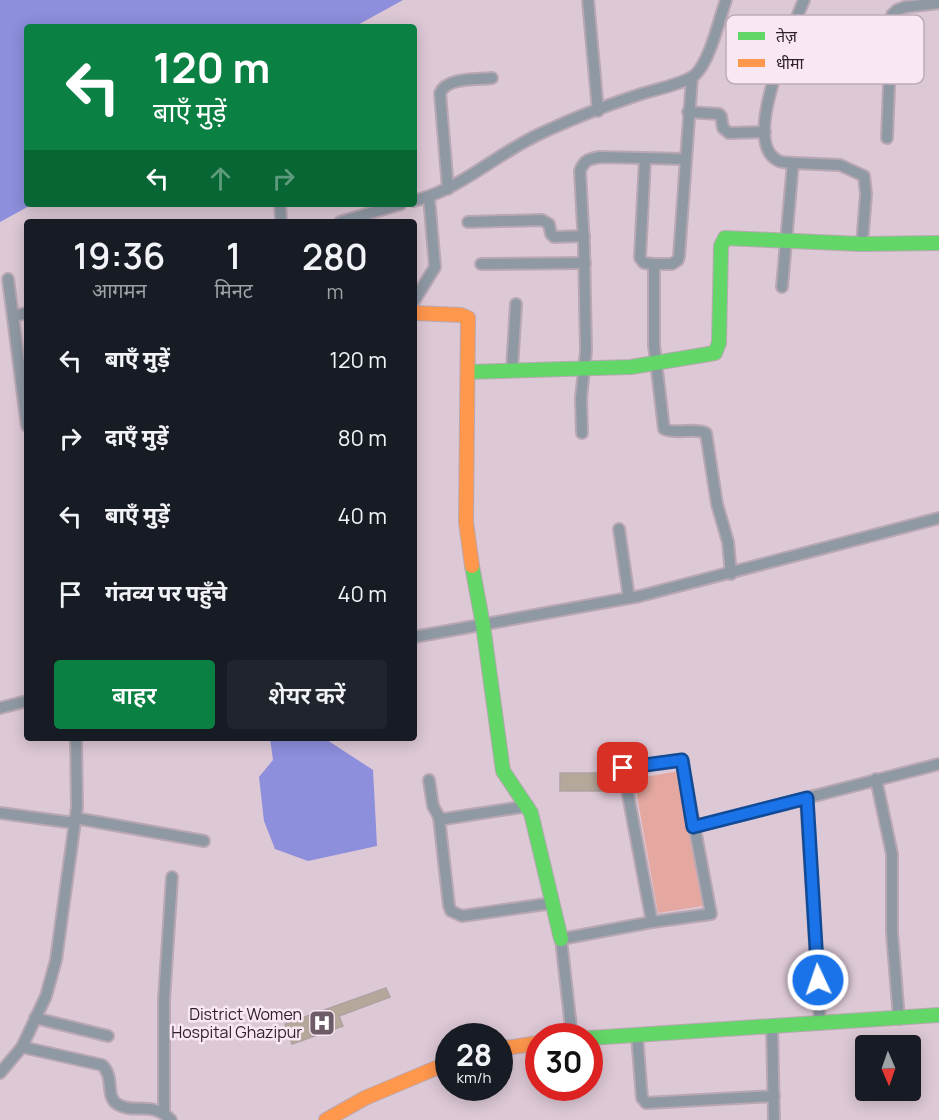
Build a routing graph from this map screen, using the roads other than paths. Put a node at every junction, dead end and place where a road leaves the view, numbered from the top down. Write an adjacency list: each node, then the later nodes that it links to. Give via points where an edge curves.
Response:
1 (588, 0): 11 (street)
2 (726, 0): 7 (street, via 704,62)
3 (804, 0): 5 (street)
4 (939, 3): 6 (street, via 905,7)
5 (798, 15)
6 (892, 15)
7 (692, 77): 11 (street); 12 (street)
8 (492, 78): 18 (street, via 454,82 440,93)
9 (772, 84): 13 (street)
10 (889, 84): 14 (street)
11 (598, 111): 18 (street, via 528,139)
12 (688, 112): 13 (street, via 719,114 729,133); 16 (street)
13 (765, 132): 17 (street, via 766,143 776,159)
14 (886, 138)
15 (645, 158): 16 (street); 24 (street, via 600,157 582,164); 30 (street, via 640,258 644,263)
16 (686, 159): 30 (street, via 678,260)
17 (793, 163): 25 (street); 27 (street, via 840,165 864,176)
18 (448, 189): 19 (street)
19 (429, 197): 20 (street); 33 (street, via 435,267)
20 (417, 200)
21 (394, 207): 22 (street)
22 (369, 217)
23 (468, 222): 24 (street, via 542,220 549,224 554,237)
24 (584, 236): 28 (street)
25 (786, 240): 27 (street); 32 (street); 38 (street, via 725,238 721,246 718,349 708,356)
26 (939, 243): 27 (street)
27 (862, 244)
28 (585, 263): 29 (street); 41 (street)
29 (482, 264)
30 (654, 264): 38 (street)
31 (8, 279): 37 (street)
32 (782, 287)
33 (417, 296)
34 (516, 304): 40 (street)
35 (417, 313): 42 (street, via 454,313 468,318)
36 (24, 314): 37 (street)
37 (13, 316): 39 (street)
38 (655, 364): 41 (street); 47 (street, via 664,429 706,433)
39 (23, 366): 43 (street)
40 (512, 369): 41 (street); 42 (street)
41 (586, 370): 44 (street)
42 (468, 372): 49 (street, via 466,522)
43 (24, 381)
44 (582, 433)
45 (939, 518): 47 (street)
46 (620, 529): 48 (street)
47 (731, 574): 48 (street)
48 (629, 598): 49 (street)
49 (483, 625): 50 (street); 58 (street, via 503,771 506,782)
50 (417, 636)
51 (24, 702): 52 (street)
52 (0, 708)
53 (76, 741): 61 (street)
54 (939, 764): 55 (street)
55 (876, 779): 57 (street); 70 (street, via 892,854 892,932)
56 (429, 780): 60 (street)
57 (807, 798): 62 (street); 72 (street)
58 (528, 806): 60 (street); 65 (street)
59 (0, 813): 61 (street)
60 (439, 817): 65 (street, via 451,911 462,916)
61 (74, 820): 63 (street); 69 (street, via 56,960)
62 (693, 827): 66 (street, via 711,914); 66 (street, via 682,760 623,768)
63 (204, 842)
64 (172, 877): 81 (street, via 164,1000)
65 (553, 903): 67 (street)
66 (652, 922): 67 (street)
67 (561, 939): 71 (street)
68 (939, 1014): 70 (street)
69 (35, 1018): 75 (street); 77 (street)
70 (899, 1019): 72 (street)
71 (571, 1023)
72 (820, 1024): 73 (street)
73 (772, 1027): 74 (street); 80 (street)
74 (637, 1035): 76 (street); 80 (street, via 642,1098 646,1103)
75 (108, 1036)
76 (603, 1037)
77 (22, 1047): 79 (street); 81 (street, via 102,1065 110,1076 115,1103)
78 (435, 1068): 82 (street, via 365,1098)
79 (0, 1073)
80 (774, 1096): 83 (street)
81 (168, 1116)
82 (326, 1120)
83 (774, 1120)

